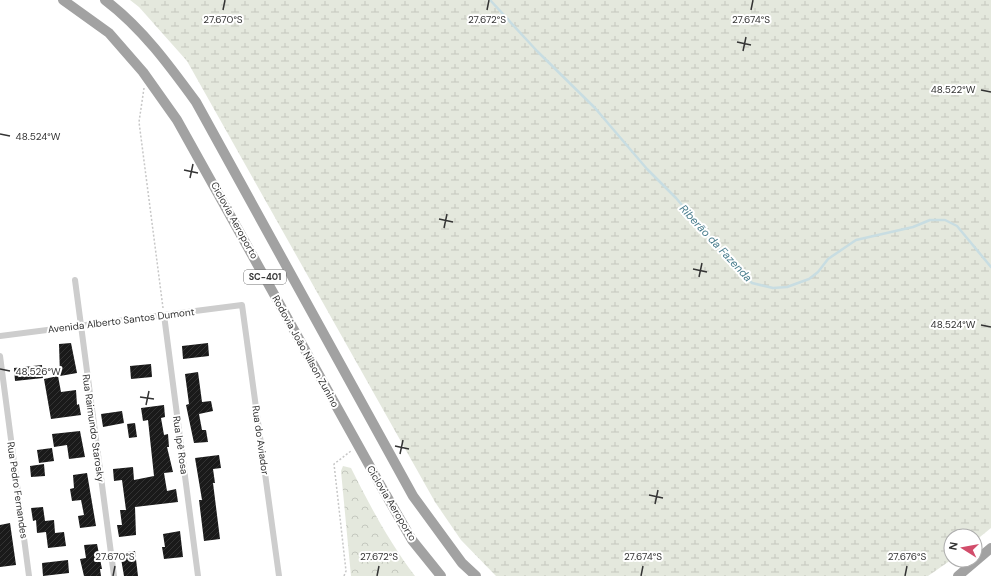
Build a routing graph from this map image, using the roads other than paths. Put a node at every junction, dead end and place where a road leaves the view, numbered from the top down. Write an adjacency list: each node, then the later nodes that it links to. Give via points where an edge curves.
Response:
1 (63, 0): 14 (highway, Rodovia João Nilson Zunino / SC-401, via 108,33 143,72 177,120 412,540)
2 (105, 0): 15 (highway, SC-401, via 123,13 162,55 196,102 413,496 462,563)
3 (75, 280): 6 (street, Rua Raimundo Starosky)
4 (242, 305): 5 (street, Avenida Alberto Santos Dumont); 13 (street, Rua do Aviador)
5 (164, 315): 6 (street, Avenida Alberto Santos Dumont); 12 (street, Rua Ipê Rosa)
6 (81, 326): 7 (street, Avenida Alberto Santos Dumont); 11 (street, Rua Raimundo Starosky)
7 (0, 336)
8 (0, 356): 10 (street, Rua Pedro Fernandes)
9 (991, 548): 16 (highway)
10 (29, 576)
11 (114, 576)
12 (198, 576)
13 (279, 576)
14 (441, 576)
15 (476, 576)
16 (958, 576)

